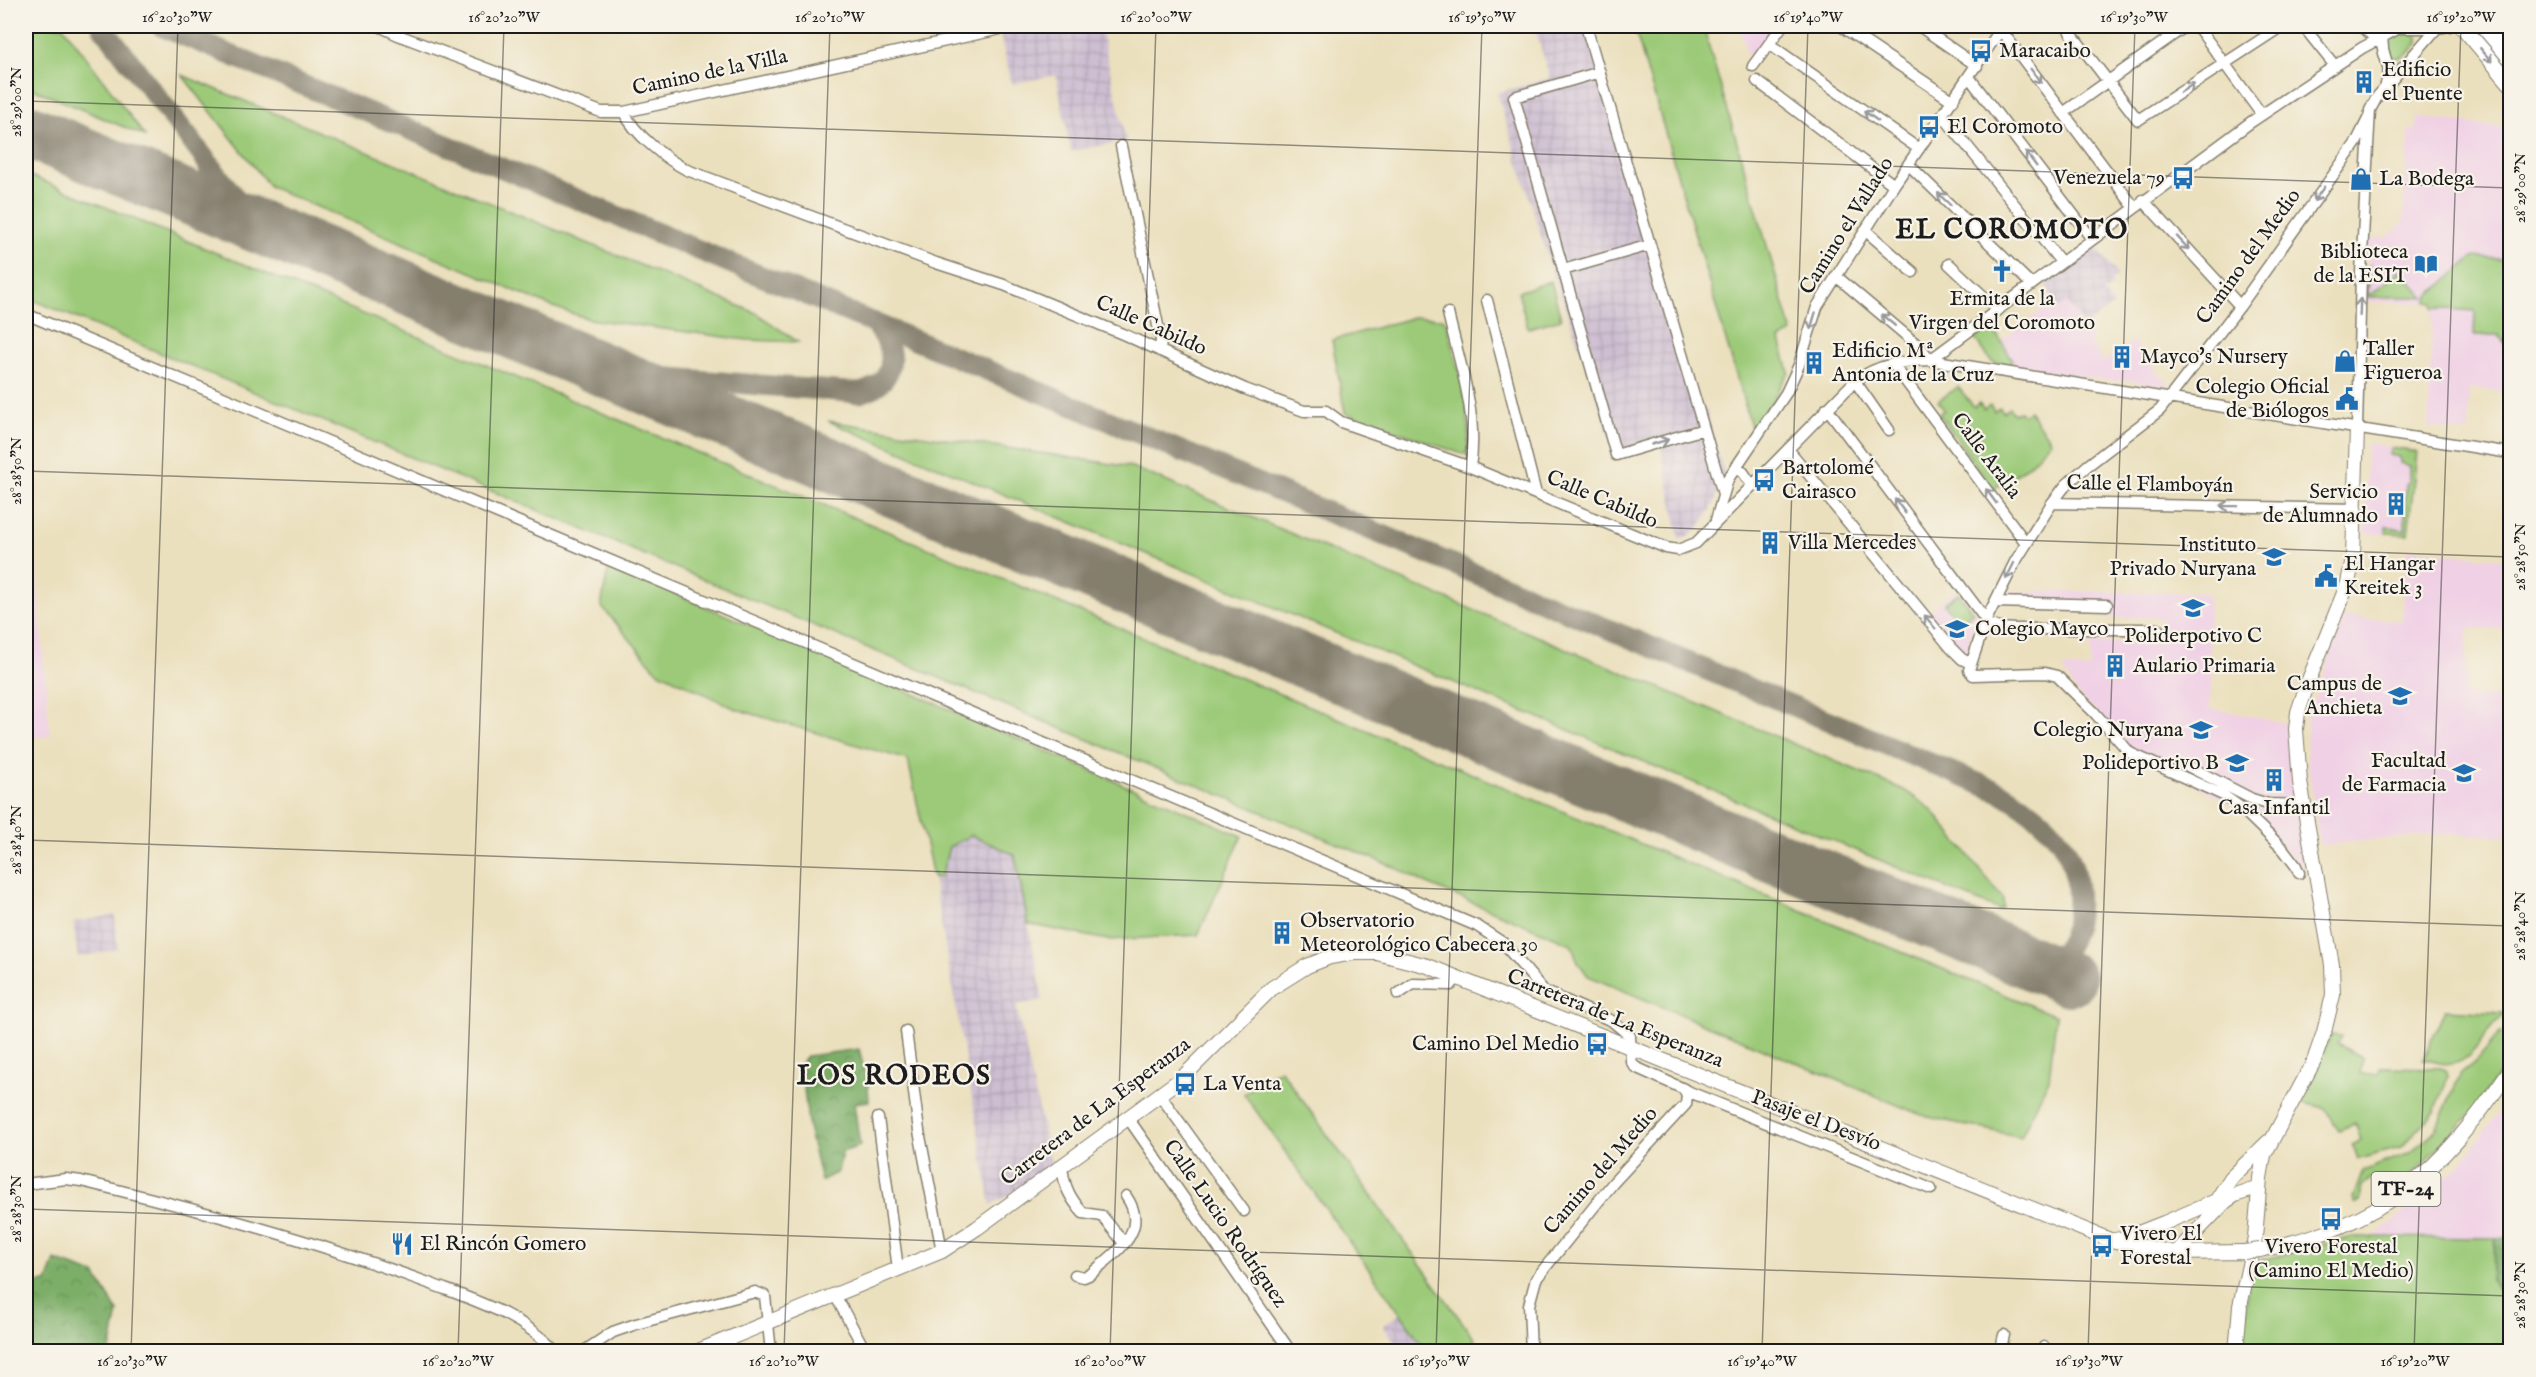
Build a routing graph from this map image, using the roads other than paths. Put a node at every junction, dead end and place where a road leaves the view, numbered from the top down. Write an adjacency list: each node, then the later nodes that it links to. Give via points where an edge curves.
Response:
1 (379, 26): 36 (street, Camino de la Villa, via 601,112)
2 (1014, 26): 36 (street, Camino de la Villa)
3 (1586, 26): 29 (street)
4 (1782, 26): 19 (street)
5 (1841, 26): 35 (street)
6 (1919, 26): 27 (street)
7 (2186, 26): 32 (street)
8 (2197, 26): 25 (street)
9 (2282, 26): 25 (street)
10 (2303, 26): 28 (street)
11 (2362, 26): 21 (street)
12 (2449, 26): 18 (street)
13 (2462, 26): 33 (highway, one-way to 33)
14 (2483, 26): 24 (highway)
15 (2415, 27): 18 (street); 20 (street); 21 (street, via 2399,28)
16 (2002, 28): 27 (street, Camino el Vallado); 37 (street, one-way to 37)
17 (2072, 28): 32 (street)
18 (2437, 28): 20 (street)
19 (1769, 44): 26 (street); 44 (street, one-way to 19)
20 (2422, 44): 23 (street)
21 (2382, 47): 22 (street); 22 (street); 23 (street, via 2400,62); 34 (street, via 2390,72)
22 (2362, 48): 28 (street)
23 (2410, 58): 34 (street)
24 (2511, 58)
25 (2225, 63): 32 (street, one-way to 25, via 2138,120); 38 (street)
26 (1753, 66)
27 (1977, 66): 30 (street, Camino el Vallado)
28 (2335, 66): 38 (street)
29 (1600, 72): 51 (street); 54 (street, via 1514,97)
30 (1969, 78): 35 (street, Camino el Vallado); 50 (street, one-way to 30)
31 (1757, 81): 46 (street)
32 (2107, 81): 37 (street)
33 (2511, 83)
34 (2384, 88): 40 (street, Camino del Medio)
35 (1953, 101): 39 (street, Camino el Vallado)
36 (624, 112): 63 (street, Calle Cabildo, via 638,133 687,170 1004,285)
37 (2063, 113): 48 (street)
38 (2262, 115): 47 (street)
39 (1942, 116): 44 (street, Camino el Vallado); 52 (street)
40 (2369, 117): 41 (street, Camino del Medio); 43 (street)
41 (2356, 142): 43 (street); 59 (street, Camino del Medio, one-way to 59)
42 (1121, 147): 63 (street, via 1161,340)
43 (2368, 148): 69 (street, one-way to 43)
44 (1919, 149): 45 (street, Camino el Vallado)
45 (1909, 165): 46 (street, Camino el Vallado); 57 (street, one-way to 45)
46 (1894, 185): 49 (street, Camino el Vallado)
47 (2144, 200): 48 (street); 59 (street, one-way to 59)
48 (2134, 207): 50 (street)
49 (1865, 230): 55 (street); 56 (street, Camino el Vallado)
50 (2092, 239): 52 (street)
51 (1650, 244): 54 (street); 70 (street)
52 (2061, 262): 57 (street)
53 (1949, 264): 60 (street)
54 (1563, 270): 70 (street, one-way to 70, via 1616,455)
55 (1913, 272)
56 (1836, 276): 64 (street, one-way to 56); 75 (street, Camino el Vallado, one-way to 75, via 1817,307 1799,365 1785,393)
57 (2031, 284): 60 (street)
58 (1487, 300): 78 (street)
59 (2240, 306): 67 (street, Camino del Medio)
60 (1997, 309): 64 (street)
61 (1448, 313): 74 (street, via 1468,397)
62 (26, 314): 95 (street, via 1478,926 1503,943 1544,991 1623,1028 1630,1036)
63 (1160, 351): 74 (street, Calle Cabildo, via 1304,411 1326,411 1341,422)
64 (1930, 360): 65 (street); 67 (street)
65 (1893, 364): 66 (street, via 1870,370); 83 (street, Calle Aralia, one-way to 65)
66 (1855, 381): 68 (street); 71 (street)
67 (2167, 399): 69 (street); 80 (street, Camino del Medio, via 2160,410 2066,485)
68 (1827, 408): 72 (street); 86 (street, one-way to 68)
69 (2357, 428): 73 (street); 81 (main road)
70 (1704, 429): 76 (street)
71 (1889, 430)
72 (1788, 448): 77 (street); 88 (street, one-way to 72)
73 (2511, 453)
74 (1470, 466): 78 (street, Calle Cabildo)
75 (1737, 469): 76 (street, Camino el Vallado); 77 (street)
76 (1723, 477): 79 (street, via 1731,490); 82 (street, via 1724,495)
77 (1752, 485): 79 (street)
78 (1536, 494): 82 (street, Calle Cabildo, via 1666,549 1678,550 1696,543)
79 (1743, 495): 82 (street)
80 (2052, 503): 81 (street, Calle el Flamboyán, one-way to 80); 83 (street, Camino del Medio)
81 (2356, 508): 90 (main road, via 2348,584 2298,712 2296,755)
82 (1715, 523)
83 (2026, 543): 84 (street, Camino del Medio, one-way to 84)
84 (1995, 603): 85 (street); 86 (street, Camino del Medio)
85 (2107, 605)
86 (1985, 622): 87 (street, via 2015,629); 88 (street, Camino del Medio)
87 (2158, 629)
88 (1970, 667): 91 (street, via 1973,675 2057,676 2130,753 2223,795 2240,807 2283,849)
89 (2186, 765): 90 (street, via 2252,799)
90 (2304, 806): 101 (main road, via 2334,995 2314,1060)
91 (2299, 873)
92 (1457, 978): 93 (street, via 1451,985 1413,984); 95 (main road, Carretera de La Esperanza / TF-24); 98 (main road, Carretera de La Esperanza / TF-24, via 1377,953 1340,954 1313,963 1272,988 1194,1068)
93 (1398, 994)
94 (906, 1031): 115 (street, via 919,1131)
95 (1632, 1048): 97 (street, Camino del Medio, via 1630,1061 1635,1067); 113 (main road, Carretera de La Esperanza / TF-24)
96 (2511, 1070): 117 (main road, Carretera de La Esperanza / TF-24, bridge, via 2456,1143 2402,1192 2322,1234 2260,1250)
97 (1687, 1091): 106 (street, Pasaje el Desvío); 129 (street, Camino del Medio, via 1686,1104 1613,1183 1536,1279 1529,1305)
98 (1160, 1095): 100 (main road, Carretera de La Esperanza / TF-24); 109 (street)
99 (879, 1118): 118 (street)
100 (1128, 1118): 102 (main road, Carretera de La Esperanza / TF-24); 128 (street, Calle Lucio Rodríguez)
101 (2272, 1139): 103 (main road); 104 (main road)
102 (1062, 1166): 114 (street, via 1063,1181 1072,1200 1083,1213 1102,1216); 115 (main road, Carretera de La Esperanza / TF-24)
103 (2235, 1173): 104 (main road, via 2244,1170); 111 (main road, via 2216,1201)
104 (2259, 1183): 107 (main road); 110 (main road)
105 (26, 1184): 124 (street, via 81,1181 314,1243 496,1308 533,1330)
106 (1931, 1189)
107 (2235, 1195): 110 (main road, via 2253,1205); 112 (main road)
108 (1126, 1196): 114 (street, via 1132,1204 1135,1226)
109 (1244, 1212)
110 (2257, 1212): 131 (main road)
111 (2164, 1223): 113 (main road); 116 (main road, via 2158,1239)
112 (2205, 1225): 116 (main road); 117 (main road, via 2206,1240)
113 (2110, 1240): 116 (main road, Carretera de La Esperanza / TF-24)
114 (1124, 1244): 119 (street, via 1091,1274)
115 (942, 1251): 118 (main road, Carretera de La Esperanza / TF-24)
116 (2169, 1253): 117 (main road, Carretera de La Esperanza / TF-24)
117 (2222, 1254)
118 (898, 1269): 120 (main road, Carretera de La Esperanza / TF-24)
119 (1075, 1275)
120 (836, 1295): 121 (main road, Carretera de La Esperanza / TF-24); 127 (street)
121 (768, 1322): 123 (street, via 765,1296 755,1292 613,1332); 125 (main road, Carretera de La Esperanza / TF-24); 126 (street)
122 (2004, 1335): 130 (street)
123 (588, 1351)
124 (557, 1352)
125 (696, 1352)
126 (771, 1352)
127 (866, 1352)
128 (1291, 1352)
129 (1531, 1352)
130 (2000, 1352)
131 (2236, 1352)

